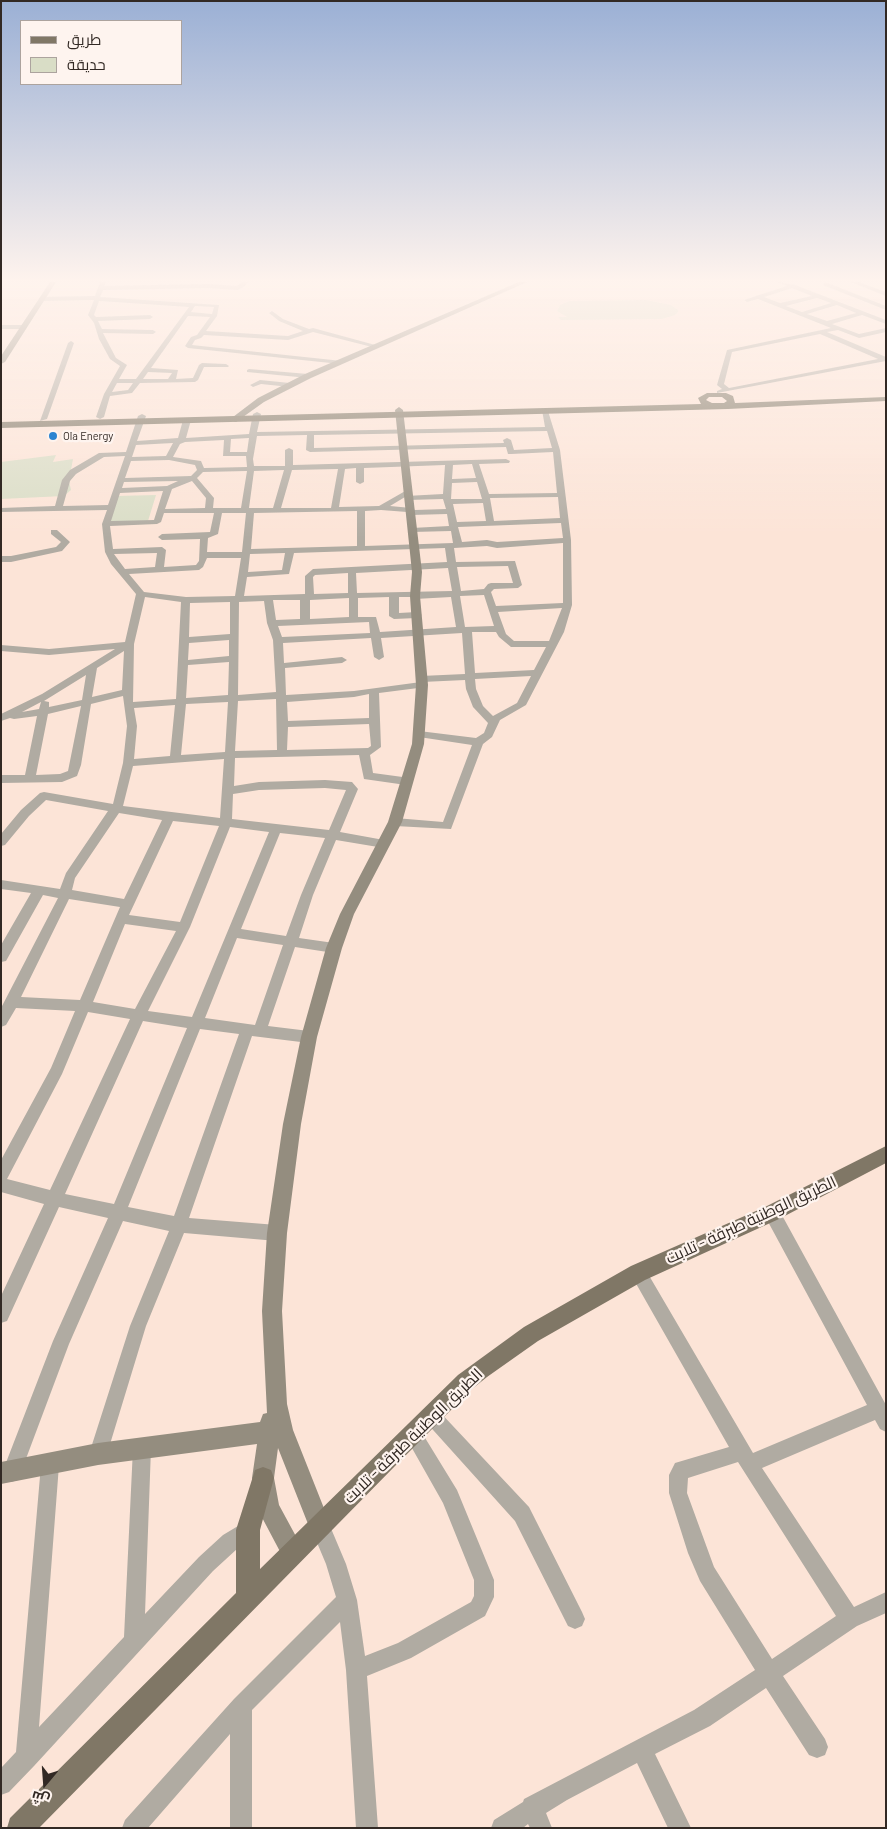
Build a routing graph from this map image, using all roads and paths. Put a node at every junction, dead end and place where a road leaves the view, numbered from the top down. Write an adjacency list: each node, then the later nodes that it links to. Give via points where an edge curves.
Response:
1 (62, 367): 30 (street)
2 (123, 367): 17 (street)
3 (147, 367): 10 (street)
4 (201, 367): 16 (street, via 196,380)
5 (225, 367): 13 (street)
6 (277, 367): 12 (street)
7 (328, 367): 12 (street)
8 (725, 367): 22 (street, via 720,385)
9 (849, 367): 22 (street)
10 (145, 370): 15 (street); 16 (street, via 176,371)
11 (249, 371): 14 (street)
12 (319, 371): 14 (street)
13 (220, 376)
14 (308, 376): 19 (street)
15 (137, 381): 16 (street); 17 (street); 20 (street, via 127,394)
16 (170, 381)
17 (114, 382): 20 (street)
18 (253, 385): 19 (street, via 260,382)
19 (290, 385): 28 (street)
20 (107, 394): 27 (street)
21 (886, 394): 22 (main road)
22 (725, 396): 23 (main road); 24 (main road); 25 (main road)
23 (703, 397): 25 (main road, via 703,402); 35 (main road)
24 (886, 399)
25 (713, 406): 26 (main road)
26 (544, 411): 35 (main road); 36 (street)
27 (100, 417): 30 (main road); 31 (main road)
28 (236, 417): 29 (main road); 31 (main road); 33 (main road)
29 (256, 417): 35 (main road); 40 (street)
30 (44, 419): 32 (main road)
31 (141, 419): 33 (main road); 34 (main road); 43 (street)
32 (1, 420)
33 (187, 420): 42 (street)
34 (1, 425)
35 (401, 427): 38 (street); 39 (street); 46 (street); 48 (street); 58 (street)
36 (551, 429): 37 (street); 50 (street)
37 (504, 430): 38 (street); 44 (street)
38 (453, 431): 47 (street)
39 (311, 432): 40 (street); 51 (street, via 310,450)
40 (253, 435): 41 (street); 52 (street)
41 (228, 438): 42 (street); 52 (street, via 226,454)
42 (179, 442): 43 (street); 54 (street)
43 (134, 443): 53 (street)
44 (508, 445): 45 (street); 50 (street, via 510,451 515,452)
45 (477, 446): 47 (street); 57 (street)
46 (441, 447): 47 (street); 56 (street)
47 (454, 447)
48 (366, 449): 51 (street); 61 (street)
49 (289, 450): 62 (street)
50 (556, 450): 72 (street)
51 (330, 451): 59 (street)
52 (250, 454): 63 (street)
53 (129, 456): 54 (street); 66 (street); 77 (street, via 102,455 73,472 66,480)
54 (169, 458): 64 (street, via 199,463)
55 (506, 461): 57 (street)
56 (446, 462): 57 (street); 58 (street); 68 (street)
57 (478, 462): 67 (street)
58 (405, 464): 61 (street); 74 (street)
59 (326, 466): 60 (street); 62 (street)
60 (342, 466): 61 (street); 81 (street)
61 (363, 466): 69 (street)
62 (289, 467): 63 (street); 80 (street)
63 (251, 468): 64 (street); 84 (street)
64 (201, 470): 65 (street)
65 (193, 478): 66 (street); 70 (street); 83 (street, via 210,498)
66 (122, 480): 71 (street)
67 (480, 480): 68 (street); 73 (street)
68 (447, 481): 75 (street)
69 (360, 482)
70 (168, 488): 71 (street); 85 (street)
71 (119, 491): 76 (street)
72 (562, 495): 73 (street); 86 (street)
73 (487, 498): 75 (street); 89 (street)
74 (409, 503): 75 (street); 75 (street); 78 (street); 78 (street); 91 (street)
75 (448, 503): 90 (street)
76 (112, 507): 77 (street); 88 (street)
77 (58, 508): 79 (street)
78 (381, 508): 82 (street)
79 (1, 510)
80 (276, 510): 81 (street); 84 (street)
81 (335, 510): 82 (street)
82 (361, 510): 104 (street)
83 (214, 511): 84 (street); 85 (street); 93 (street, via 214,534)
84 (247, 511): 102 (street)
85 (160, 512): 87 (street)
86 (564, 520): 89 (street); 95 (street)
87 (156, 522): 88 (street); 94 (street, via 162,529)
88 (106, 524): 101 (street)
89 (486, 524): 90 (street); 96 (street)
90 (454, 526): 91 (street); 97 (street)
91 (412, 530): 98 (street)
92 (54, 532): 105 (street, via 66,542 58,549)
93 (204, 536): 94 (street); 103 (street)
94 (162, 537): 99 (street)
95 (567, 540): 96 (street); 124 (street)
96 (492, 544): 97 (street); 107 (street)
97 (453, 546): 98 (street); 108 (street)
98 (413, 547): 104 (street); 109 (street)
99 (159, 550): 101 (street); 110 (street, via 163,551)
100 (290, 550): 102 (street); 106 (street); 113 (street, via 286,572)
101 (109, 552): 112 (street)
102 (246, 553): 103 (street); 113 (street)
103 (203, 555): 110 (street, via 199,567)
104 (369, 556): 106 (street); 109 (street); 111 (street)
105 (1, 559)
106 (332, 560): 111 (street); 120 (street, via 310,574)
107 (499, 564): 108 (street); 114 (street, via 512,563 518,585 491,586)
108 (452, 565): 109 (street); 116 (street)
109 (416, 567): 118 (street)
110 (159, 570): 112 (street)
111 (352, 570): 119 (street)
112 (122, 572): 115 (street)
113 (243, 575): 122 (street)
114 (487, 592): 116 (street); 125 (street)
115 (141, 594): 123 (street); 137 (street)
116 (456, 594): 118 (street); 131 (street)
117 (394, 595): 118 (street); 119 (street); 126 (street, via 394,616)
118 (415, 595): 126 (street)
119 (354, 596): 120 (street); 127 (street)
120 (308, 597): 121 (street); 128 (street)
121 (268, 598): 122 (street); 129 (street)
122 (237, 599): 123 (street); 134 (street)
123 (186, 600): 135 (street)
124 (567, 605): 125 (street); 138 (street)
125 (494, 609): 130 (street)
126 (417, 615): 132 (street)
127 (354, 620): 128 (street); 133 (street, via 373,619)
128 (306, 622): 129 (street)
129 (272, 623): 136 (street)
130 (499, 629): 131 (street); 138 (street, via 510,644)
131 (464, 630): 132 (street); 147 (street)
132 (418, 632): 133 (street); 148 (street)
133 (375, 636): 136 (street); 140 (street)
134 (235, 637): 135 (street); 141 (street)
135 (183, 640): 143 (street)
136 (278, 640): 144 (street)
137 (129, 644): 139 (street, via 49,652); 145 (street); 150 (street)
138 (553, 644): 146 (street)
139 (1, 648)
140 (379, 656)
141 (234, 659): 143 (street); 153 (street)
142 (342, 660): 144 (street)
143 (182, 663): 154 (street)
144 (279, 666): 152 (street)
145 (92, 668): 151 (street); 155 (street)
146 (537, 673): 147 (street); 160 (street, via 521,705 503,713)
147 (471, 677): 148 (street); 160 (street, via 471,689 478,706)
148 (421, 682): 149 (street); 162 (street)
149 (374, 690): 152 (street); 159 (street)
150 (127, 692): 155 (street); 156 (street)
151 (46, 696): 157 (street); 158 (street)
152 (281, 697): 153 (street); 161 (street)
153 (233, 698): 154 (street); 166 (street)
154 (181, 701): 156 (street); 167 (street)
155 (86, 702): 157 (street); 170 (street, via 75,770 68,776)
156 (129, 705): 168 (street, via 132,721)
157 (43, 712): 158 (street); 169 (street)
158 (2, 718)
159 (374, 721): 161 (street); 164 (street, via 376,747)
160 (493, 722): 163 (street, via 487,737)
161 (283, 724): 165 (street)
162 (418, 734): 163 (street); 172 (street, via 416,756)
163 (478, 742): 178 (street, via 448,825)
164 (364, 752): 165 (street); 172 (street, via 368,776)
165 (282, 753): 166 (street)
166 (230, 755): 167 (street); 173 (street)
167 (175, 758): 168 (street)
168 (128, 763): 175 (street)
169 (30, 777): 170 (street); 171 (street)
170 (56, 778): 174 (street)
171 (1, 780)
172 (406, 781): 178 (street)
173 (228, 791): 177 (street); 180 (street, via 280,785 350,786 351,792)
174 (44, 796): 175 (street); 181 (street)
175 (118, 809): 176 (street); 185 (street, via 70,876)
176 (170, 815): 177 (street); 186 (street)
177 (226, 822): 179 (street); 188 (street)
178 (396, 822): 182 (street)
179 (276, 828): 180 (street); 189 (street)
180 (334, 835): 182 (street); 190 (street, via 307,895)
181 (1, 842)
182 (384, 844): 191 (street, via 347,914)
183 (1, 884): 184 (street)
184 (40, 890): 185 (street); 192 (street)
185 (65, 895): 186 (street); 193 (street)
186 (128, 904): 187 (street)
187 (121, 919): 188 (street); 194 (street)
188 (184, 927): 195 (street)
189 (234, 933): 190 (street); 197 (street)
190 (292, 942): 191 (street); 198 (street)
191 (334, 948): 199 (street)
192 (1, 957)
193 (12, 1002): 194 (street); 196 (street)
194 (83, 1006): 195 (street); 201 (street, via 57,1070)
195 (139, 1015): 197 (street); 203 (street)
196 (1, 1021)
197 (198, 1023): 198 (street); 204 (street)
198 (254, 1030): 199 (street); 206 (street)
199 (309, 1037): 207 (street, via 292,1124)
200 (886, 1154): 205 (main road, الطريق الوطنية طبرقة - تلابت)
201 (1, 1176)
202 (1, 1185): 203 (street)
203 (55, 1199): 204 (street); 209 (street)
204 (119, 1212): 206 (street); 218 (street)
205 (772, 1213): 208 (main road, الطريق الوطنية طبرقة - تلابت); 211 (street)
206 (179, 1225): 207 (street); 215 (street, via 138,1326)
207 (277, 1233): 212 (street, via 272,1311)
208 (638, 1273): 210 (main road, الطريق الوطنية طبرقة - تلابت, via 546,1325 499,1356 465,1382); 216 (street)
209 (1, 1315)
210 (432, 1415): 213 (main road, الطريق الوطنية طبرقة - تلابت); 226 (street, via 522,1514)
211 (882, 1417): 216 (street)
212 (275, 1431): 214 (street); 219 (street); 220 (street)
213 (412, 1434): 220 (main road, الطريق الوطنية طبرقة - تلابت); 229 (street, via 450,1497 484,1580 484,1597 478,1608 462,1618 404,1651)
214 (142, 1448): 215 (street); 228 (street)
215 (98, 1454): 217 (street)
216 (745, 1458): 227 (street); 230 (street, via 682,1470 678,1475 678,1493 707,1574)
217 (50, 1465): 218 (street); 234 (street)
218 (6, 1473)
219 (263, 1478): 221 (main road); 222 (street, via 268,1508)
220 (320, 1526): 222 (main road, الطريق الوطنية طبرقة - تلابت); 224 (street)
221 (248, 1530): 223 (main road); 228 (street, via 206,1564)
222 (293, 1554): 223 (main road, الطريق الوطنية طبرقة - تلابت)
223 (248, 1600): 238 (main road, الطريق الوطنية طبرقة - تلابت)
224 (347, 1600): 229 (street); 231 (street)
225 (886, 1602): 227 (street)
226 (575, 1619)
227 (850, 1619): 230 (street)
228 (134, 1643): 234 (street)
229 (356, 1670): 240 (street)
230 (769, 1672): 232 (street); 233 (street, via 702,1718)
231 (241, 1706): 237 (street); 239 (street)
232 (817, 1747)
233 (642, 1750): 236 (street); 243 (street)
234 (26, 1758): 235 (street)
235 (1, 1784)
236 (532, 1808): 241 (street); 242 (street)
237 (141, 1824)
238 (20, 1828)
239 (240, 1828)
240 (368, 1828)
241 (502, 1828)
242 (541, 1828)
243 (680, 1828)

